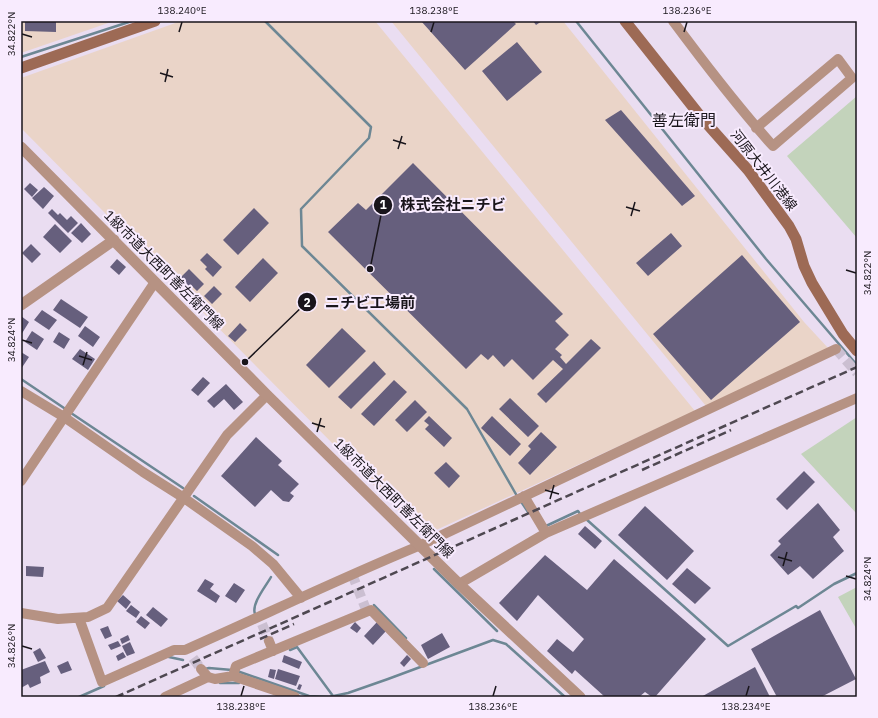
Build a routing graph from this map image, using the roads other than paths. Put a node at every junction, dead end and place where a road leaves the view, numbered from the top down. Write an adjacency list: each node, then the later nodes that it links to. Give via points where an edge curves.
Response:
1 (155, 21): 4 (main road)
2 (624, 21): 11 (main road, 河原大井川港線, via 701,117 748,170 789,226 812,283)
3 (673, 21): 5 (street)
4 (21, 68)
5 (756, 128): 5 (street, via 774,146 852,78 838,59)
6 (21, 147): 7 (street, 1級市道大西町善左衛門線)
7 (114, 240): 8 (street, 1級市道大西町善左衛門線); 9 (street)
8 (155, 282): 13 (street, 1級市道大西町善左衛門線); 15 (street)
9 (21, 305)
10 (836, 348): 17 (street)
11 (857, 351)
12 (21, 391): 15 (street)
13 (267, 395): 18 (street, via 227,435); 20 (street, 1級市道大西町善左衛門線)
14 (857, 398): 19 (street)
15 (64, 417): 16 (street); 18 (street)
16 (21, 480)
17 (524, 496): 19 (street); 20 (street)
18 (184, 498): 22 (street, via 252,546 273,564); 24 (street, via 107,608 88,617)
19 (546, 533): 21 (street)
20 (421, 545): 21 (street, 1級市道大西町善左衛門線); 22 (street)
21 (459, 584): 33 (street, 1級市道大西町善左衛門線)
22 (301, 598): 25 (street, via 260,621)
23 (21, 613): 24 (street, via 58,619)
24 (78, 618): 25 (street, via 102,682 174,650)
25 (185, 650): 26 (street)
26 (192, 658)
27 (423, 663): 28 (street, via 371,610 271,646 236,666)
28 (233, 676): 29 (street); 30 (street, via 215,679 204,673)
29 (268, 688): 31 (street); 32 (street)
30 (165, 697)
31 (263, 697)
32 (295, 697)
33 (580, 697)

